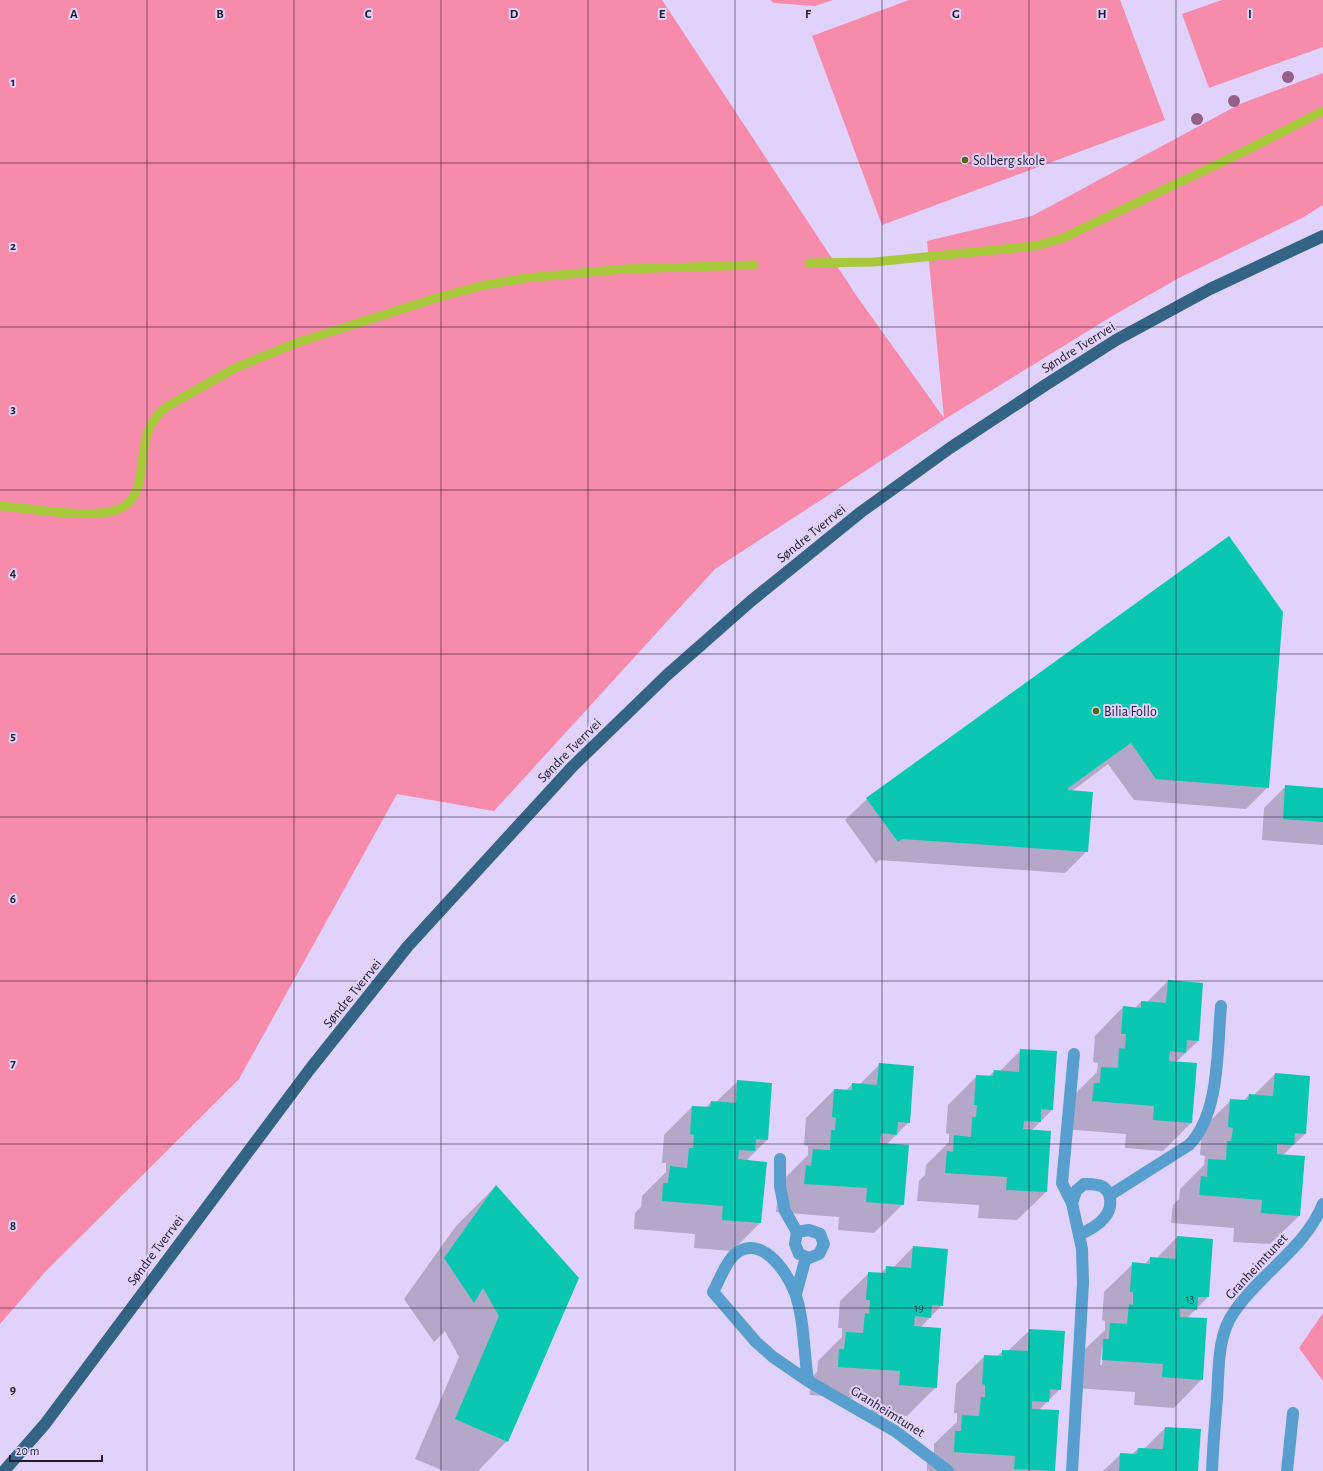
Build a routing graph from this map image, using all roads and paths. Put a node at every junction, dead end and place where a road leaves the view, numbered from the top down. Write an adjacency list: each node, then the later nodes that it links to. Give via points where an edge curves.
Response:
1 (1323, 236): 14 (main road, Søndre Tverrvei, via 1210,289 1116,340 1002,414 861,512 667,675 573,766 408,946 310,1069 45,1424)
2 (1221, 1006): 5 (street, via 1213,1098 1199,1135 1189,1145)
3 (1074, 1054): 6 (street, via 1062,1183)
4 (780, 1158): 8 (street, via 780,1186 785,1211)
5 (1110, 1195): 6 (street, via 1098,1184 1084,1184 1076,1191); 9 (street, via 1109,1210 1105,1217 1095,1227)
6 (1072, 1203): 9 (street)
7 (1323, 1204): 17 (street, Granheimtunet, via 1316,1222 1234,1312 1224,1332 1220,1351)
8 (797, 1232): 10 (street, via 795,1244 799,1254); 10 (street, via 809,1230 820,1234 824,1244 819,1254)
9 (1079, 1235): 16 (street, via 1083,1283)
10 (806, 1257): 11 (street, Granheimtunet)
11 (796, 1294): 12 (street, Granheimtunet); 12 (street, Granheimtunet, via 772,1257 752,1248 740,1251 732,1258 713,1292 756,1342 773,1357)
12 (808, 1380): 15 (street, Granheimtunet, via 895,1431)
13 (1293, 1413): 18 (street)
14 (4, 1471)
15 (948, 1471)
16 (1072, 1471)
17 (1212, 1471)
18 (1287, 1471)

